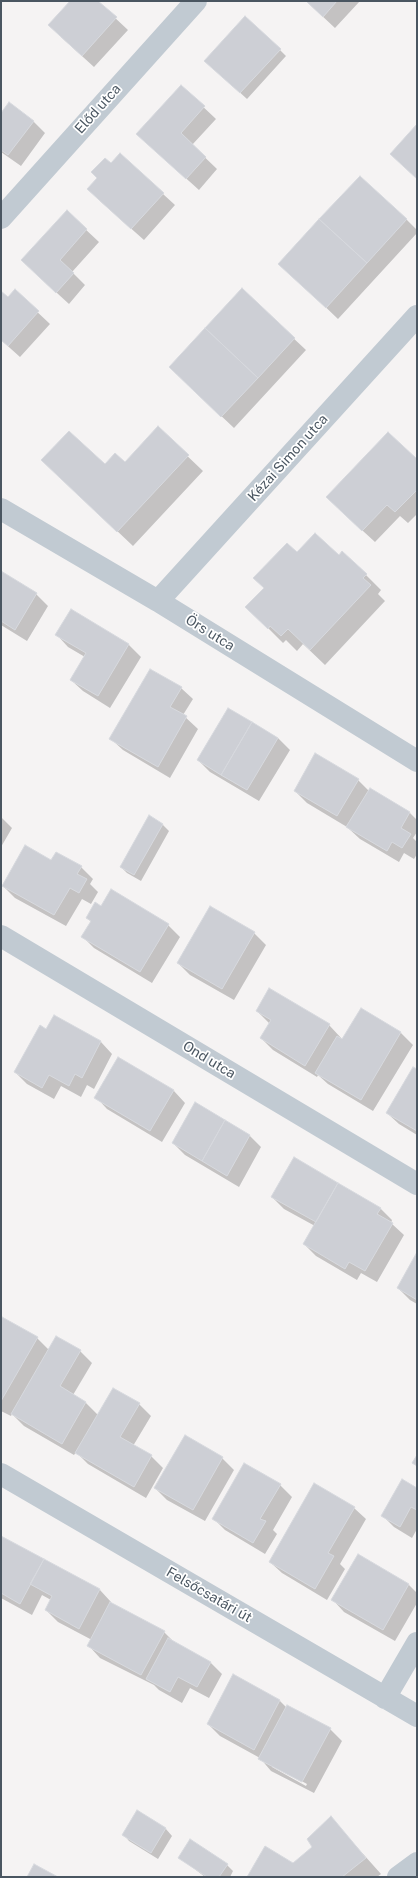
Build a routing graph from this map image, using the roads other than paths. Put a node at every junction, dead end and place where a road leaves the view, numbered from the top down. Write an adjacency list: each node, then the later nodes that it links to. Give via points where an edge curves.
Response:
1 (196, 1): 2 (street, Előd utca)
2 (1, 218)
3 (417, 316): 5 (street, Kézai Simon utca)
4 (1, 509): 5 (street, Örs utca)
5 (158, 601): 6 (street, Örs utca)
6 (417, 761)
7 (1, 936): 8 (street, Ond utca)
8 (417, 1184)
9 (1, 1474): 11 (street, Felsőcsatári út)
10 (417, 1643): 11 (street)
11 (385, 1698): 12 (street, Felsőcsatári út)
12 (417, 1716)
13 (417, 1863): 14 (street)
14 (398, 1877)

